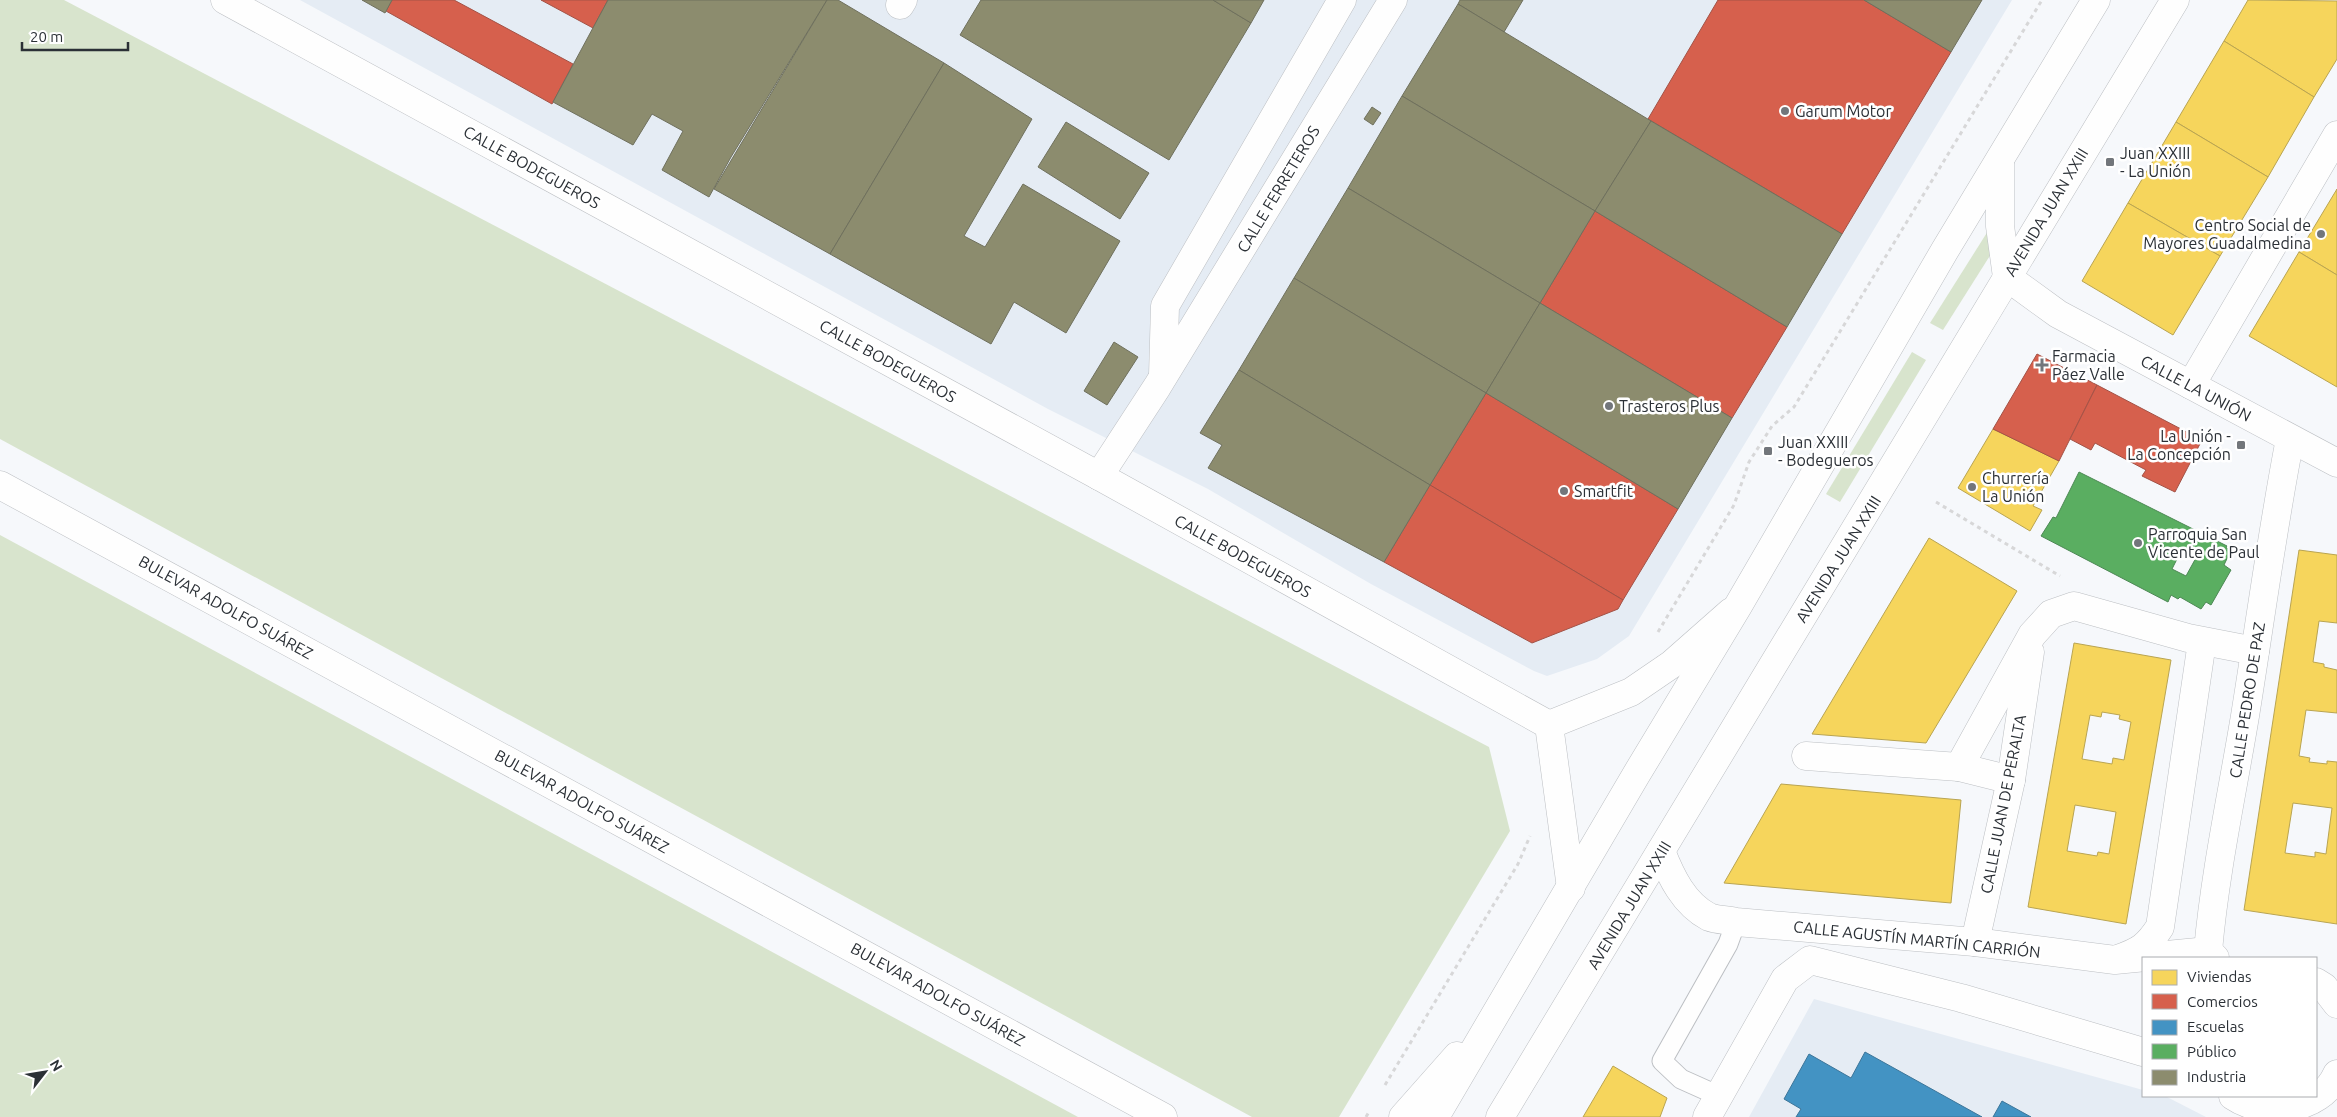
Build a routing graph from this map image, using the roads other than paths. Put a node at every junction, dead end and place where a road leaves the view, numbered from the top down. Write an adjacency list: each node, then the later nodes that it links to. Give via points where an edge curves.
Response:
1 (225, 0): 13 (street, CALLE BODEGUEROS)
2 (1342, 0): 9 (street, via 1165,306)
3 (1393, 0): 9 (street, CALLE FERRETEROS)
4 (2096, 0): 7 (street)
5 (2175, 0): 8 (street, AVENIDA JUAN XXIII)
6 (2337, 135): 10 (street)
7 (2000, 160): 8 (street, via 2000,226); 15 (street)
8 (2007, 277): 10 (street, CALLE LA UNIÓN, via 2058,314); 23 (street, AVENIDA JUAN XXIII)
9 (1163, 378): 13 (street, CALLE FERRETEROS)
10 (2191, 385): 11 (street, CALLE LA UNIÓN)
11 (2290, 439): 12 (street, CALLE LA UNIÓN); 18 (street, CALLE PEDRO DE PAZ)
12 (2337, 463)
13 (1099, 476): 19 (street, CALLE BODEGUEROS)
14 (0, 484): 39 (street, BULEVAR ADOLFO SUÁREZ)
15 (1738, 606): 19 (street, via 1672,664 1631,692); 24 (street)
16 (2032, 635): 17 (street, CALLE JUAN DE PERALTA, via 2051,614 2074,606); 21 (street, CALLE JUAN DE PERALTA); 22 (street, CALLE JUAN DE PERALTA)
17 (2202, 642): 18 (street); 30 (street, via 2160,927 2151,942 2140,951)
18 (2255, 651): 27 (street, CALLE PEDRO DE PAZ, via 2212,904)
19 (1549, 725): 24 (street)
20 (1806, 756): 21 (street)
21 (1959, 767): 22 (street)
22 (2011, 780): 26 (street, CALLE JUAN DE PERALTA)
23 (1661, 852): 25 (street, CALLE AGUSTÍN MARTÍN CARRIÓN, via 1669,873 1692,905 1711,918); 42 (street, AVENIDA JUAN XXIII)
24 (1570, 888): 33 (street)
25 (1736, 922): 26 (street, CALLE AGUSTÍN MARTÍN CARRIÓN); 37 (lane, via 1728,944 1662,1061)
26 (1975, 942): 30 (street, CALLE AGUSTÍN MARTÍN CARRIÓN)
27 (2212, 955): 28 (street, CALLE AGUSTÍN MARTÍN CARRIÓN)
28 (2173, 957)
29 (2142, 959): 30 (street, CALLE AGUSTÍN MARTÍN CARRIÓN)
30 (2115, 960)
31 (2317, 983): 32 (street)
32 (2337, 1004)
33 (1497, 1012): 40 (street); 41 (street)
34 (2142, 1052): 37 (street, CALLE AGUSTÍN MARTÍN CARRIÓN, via 1961,998 1810,960 1785,979)
35 (2337, 1074): 38 (street)
36 (2234, 1097): 38 (street, via 2243,1104 2279,1113)
37 (1713, 1107)
38 (2314, 1109)
39 (1164, 1117)
40 (1403, 1117)
41 (1435, 1117)
42 (1500, 1117)

